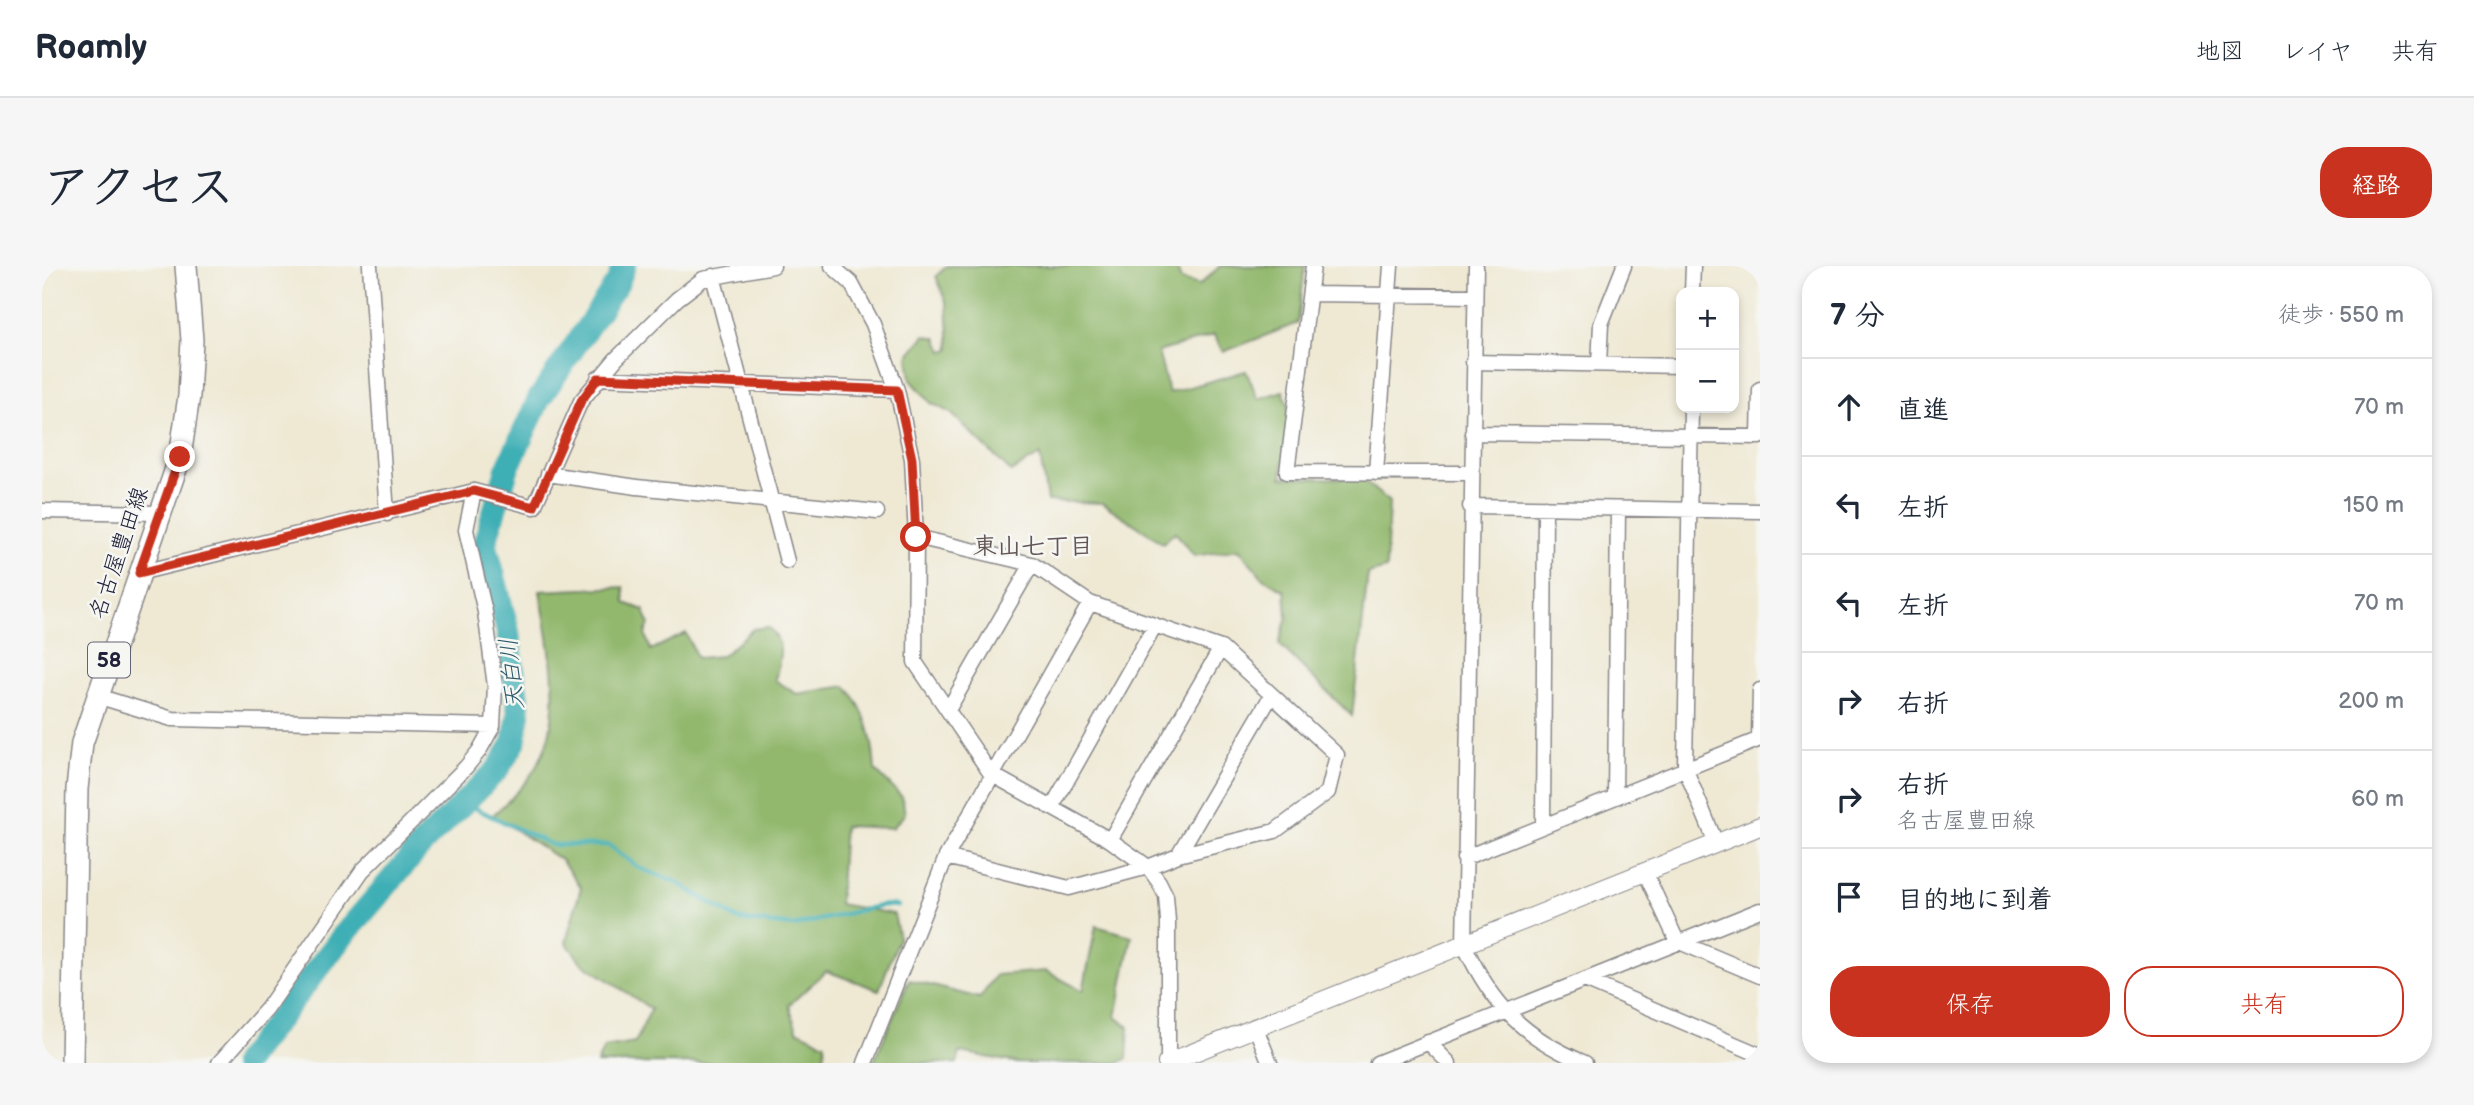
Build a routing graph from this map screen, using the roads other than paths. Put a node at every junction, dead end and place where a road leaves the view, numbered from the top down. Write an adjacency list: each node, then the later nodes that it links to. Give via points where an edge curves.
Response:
1 (186, 266): 38 (main road, 名古屋豊田線 / 58, via 189,396 180,457)
2 (370, 266): 39 (street)
3 (774, 266): 10 (street)
4 (832, 266): 21 (street, via 851,283 862,302)
5 (1312, 266): 12 (street)
6 (1391, 266): 13 (street)
7 (1476, 266): 14 (street)
8 (1625, 266): 16 (street, via 1601,324)
9 (1693, 266): 11 (street)
10 (713, 276): 18 (street, via 677,299); 19 (street)
11 (1692, 287)
12 (1310, 294): 13 (street); 26 (street, via 1287,472)
13 (1389, 294): 14 (street); 26 (street)
14 (1475, 296): 15 (street)
15 (1473, 362): 16 (street); 23 (street)
16 (1599, 364): 17 (street)
17 (1676, 366)
18 (598, 378): 19 (street); 28 (street, via 581,401)
19 (742, 385): 21 (street); 30 (street)
20 (1760, 389): 25 (street)
21 (897, 390): 40 (street, via 912,459)
22 (1691, 413): 24 (street)
23 (1472, 433): 24 (street); 27 (street)
24 (1690, 436): 25 (street); 34 (street)
25 (1759, 437)
26 (1376, 473): 27 (street)
27 (1471, 473): 31 (street)
28 (548, 474): 29 (street, via 534,507); 30 (street)
29 (474, 491): 39 (street); 51 (street, via 466,530 492,656)
30 (773, 502): 36 (street); 41 (street)
31 (1470, 506): 32 (street); 63 (street)
32 (1545, 507): 33 (street); 57 (street)
33 (1618, 509): 34 (street); 55 (street)
34 (1689, 510): 37 (street); 53 (street)
35 (42, 511): 38 (street)
36 (877, 512)
37 (1760, 512)
38 (160, 513): 43 (main road, 名古屋豊田線 / 58)
39 (387, 514): 43 (street)
40 (916, 537): 42 (street); 50 (street, via 915,662)
41 (787, 561)
42 (1032, 564): 44 (street); 50 (street)
43 (139, 573): 48 (main road, 名古屋豊田線 / 58)
44 (1090, 603): 45 (street); 54 (street)
45 (1155, 625): 46 (street); 56 (street)
46 (1221, 648): 49 (street); 59 (street)
47 (1760, 690): 52 (street)
48 (97, 696): 51 (street, via 172,719); 75 (main road, 名古屋豊田線 / 58, via 82,743 77,789)
49 (1271, 696): 61 (street); 61 (street, via 1337,755 1328,792 1275,831)
50 (948, 710): 54 (street)
51 (493, 726): 76 (street, via 466,767 362,871 267,1009)
52 (1760, 739): 53 (street)
53 (1685, 768): 55 (street); 60 (street)
54 (991, 774): 56 (street); 62 (street)
55 (1615, 797): 57 (street)
56 (1052, 807): 59 (street)
57 (1543, 826): 63 (street)
58 (1760, 826): 60 (street)
59 (1110, 840): 64 (street)
60 (1716, 843): 65 (street)
61 (1178, 855): 64 (street)
62 (946, 857): 64 (street, via 1069,888); 77 (street)
63 (1464, 858): 68 (street)
64 (1147, 867): 78 (street, via 1166,896)
65 (1645, 872): 67 (street); 68 (street)
66 (1760, 910): 67 (street)
67 (1677, 941): 69 (street); 70 (street)
68 (1464, 945): 71 (street); 72 (street)
69 (1760, 976)
70 (1585, 980): 71 (street); 74 (street)
71 (1505, 1010): 73 (street); 82 (street, via 1533,1037)
72 (1255, 1026): 78 (street); 79 (street)
73 (1428, 1042): 80 (street); 81 (street)
74 (1760, 1055)
75 (72, 1063)
76 (219, 1063)
77 (865, 1063)
78 (1168, 1063)
79 (1270, 1063)
80 (1377, 1063)
81 (1449, 1063)
82 (1585, 1063)

